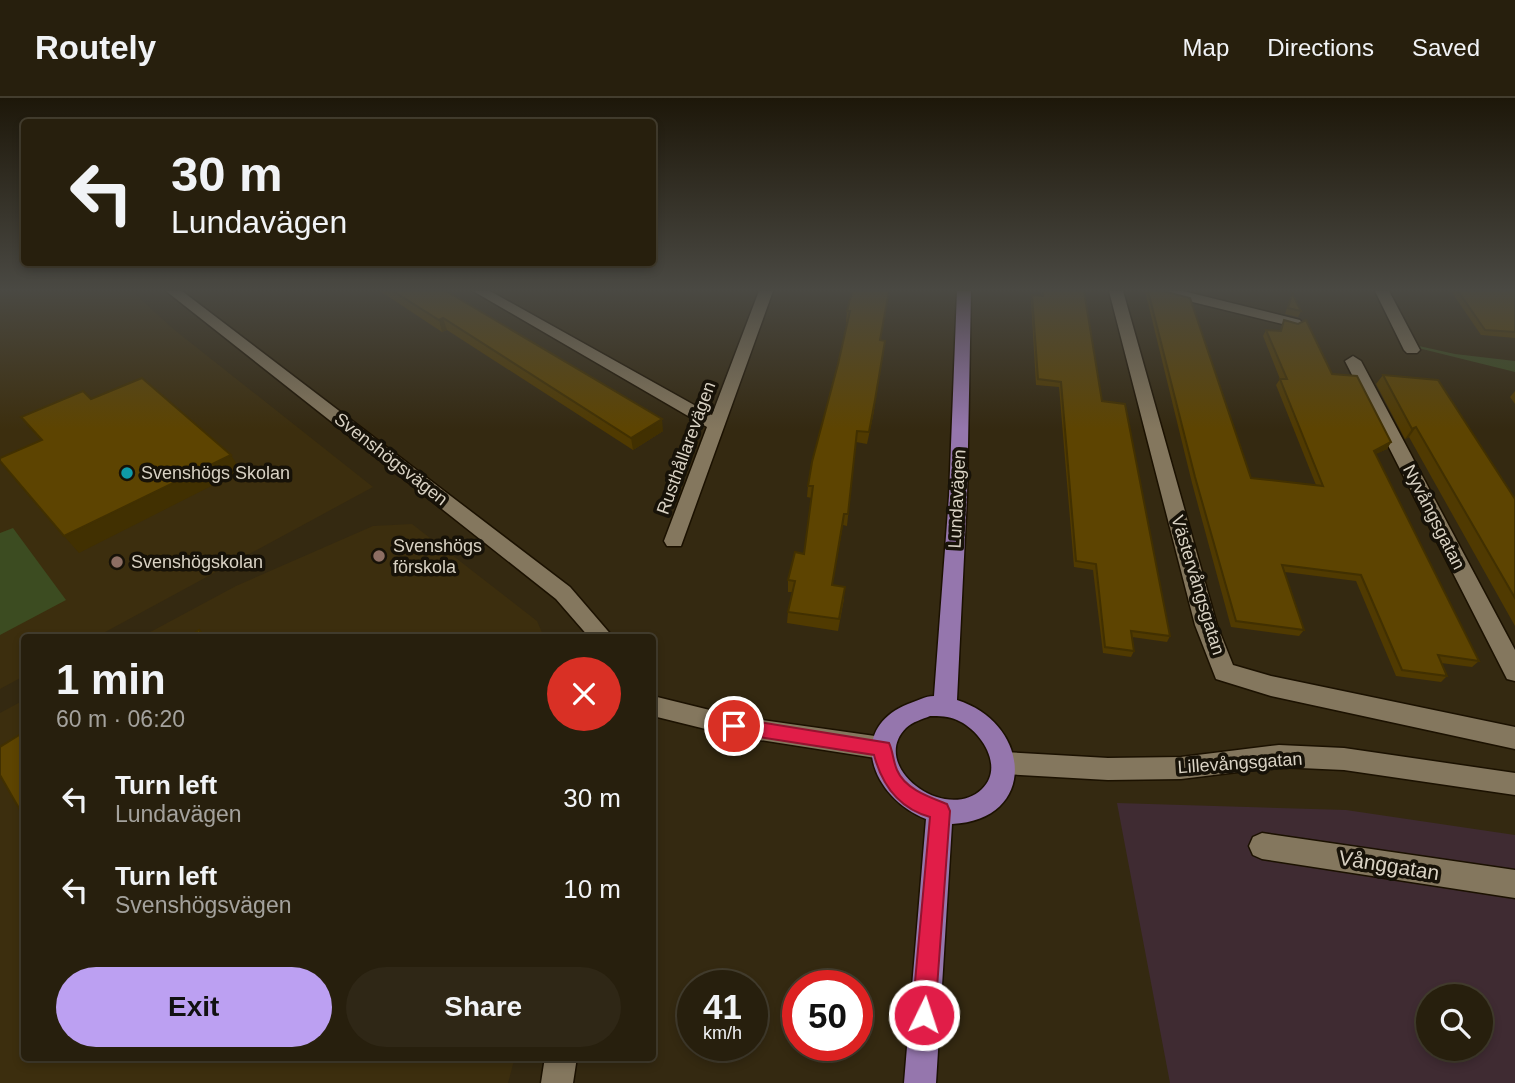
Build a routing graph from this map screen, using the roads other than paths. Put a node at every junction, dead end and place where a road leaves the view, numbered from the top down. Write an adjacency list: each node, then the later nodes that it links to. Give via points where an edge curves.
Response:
1 (232, 337): 11 (street, Svenshögsvägen, via 563,593)
2 (561, 337): 9 (street)
3 (749, 337): 9 (street, Rusthållarevägen)
4 (963, 337): 13 (main road, Lundavägen)
5 (1128, 337): 15 (street, Västervångsgatan, via 1206,625 1224,672)
6 (1405, 337): 7 (street)
7 (1412, 350)
8 (1353, 361): 12 (street, Nyvångsgatan)
9 (716, 425): 10 (street, Rusthållarevägen)
10 (674, 541)
11 (599, 634)
12 (1515, 672)
13 (945, 706): 16 (main road, via 902,715 891,724); 17 (main road, via 970,715 992,732)
14 (656, 707): 16 (street, via 734,726)
15 (1515, 738)
16 (882, 748): 19 (main road, via 889,775 898,788)
17 (1004, 763): 18 (street, Lillevångsgatan, via 1108,769 1181,768 1292,757 1344,759); 19 (main road, via 994,795 979,806)
18 (1515, 784)
19 (940, 811): 24 (main road)
20 (1262, 846): 21 (street, Vånggatan)
21 (1515, 884)
22 (560, 1061): 23 (street)
23 (557, 1083)
24 (920, 1083)

